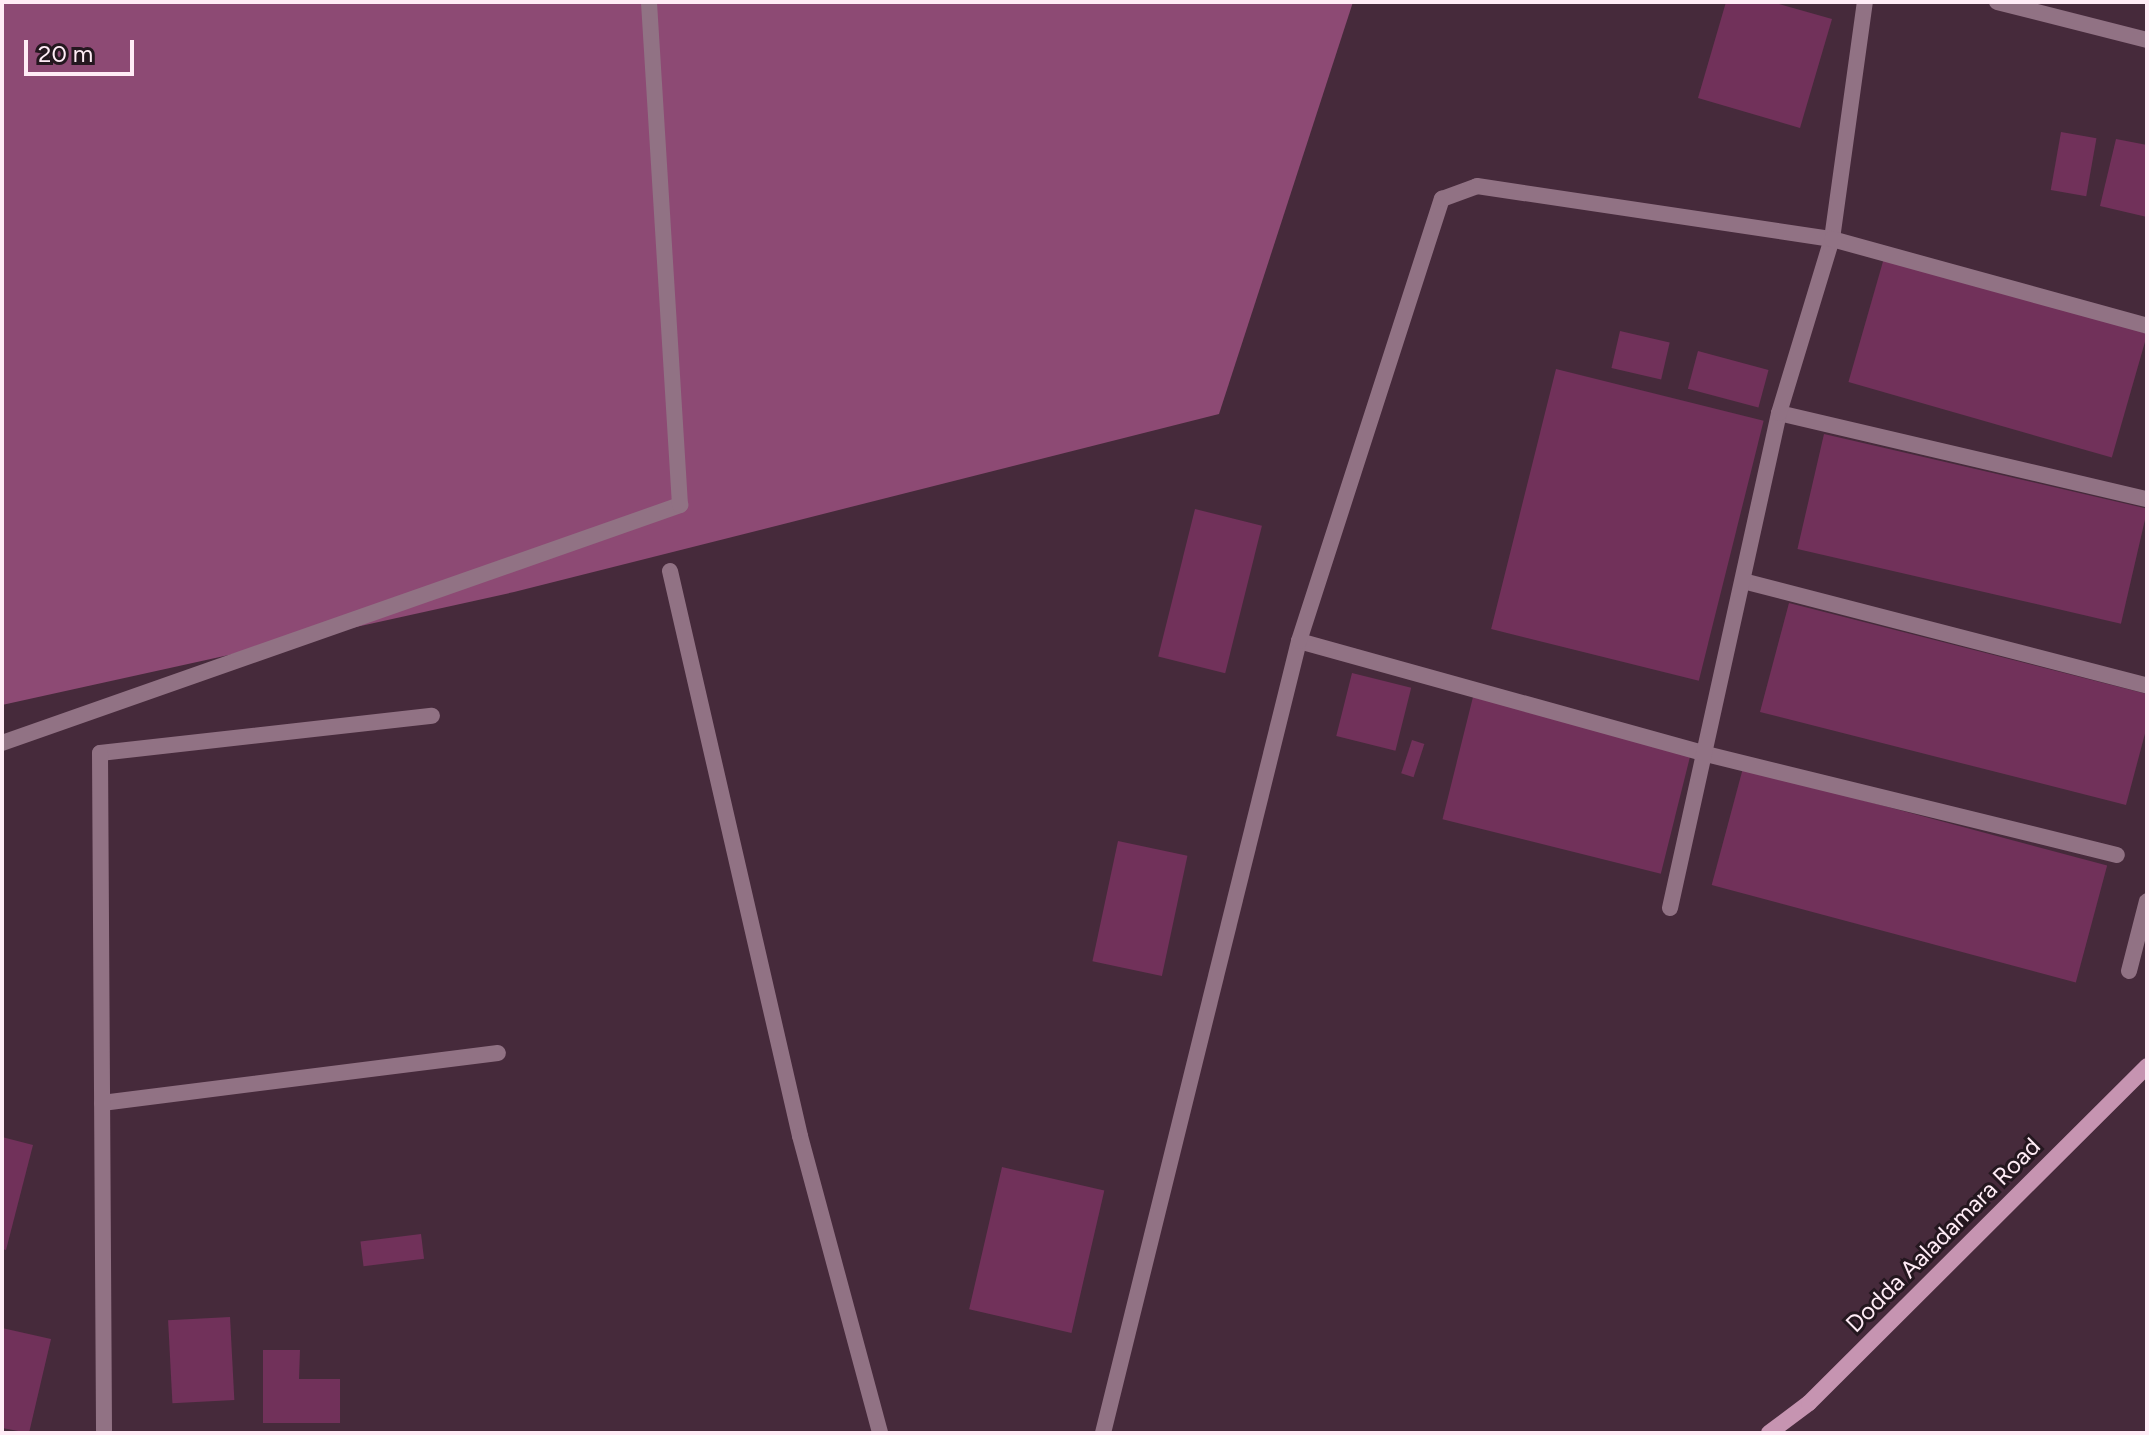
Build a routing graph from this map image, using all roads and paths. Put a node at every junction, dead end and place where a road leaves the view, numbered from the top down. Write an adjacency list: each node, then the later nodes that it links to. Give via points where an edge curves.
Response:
1 (649, 2): 14 (street, via 680,505)
2 (1865, 2): 5 (street)
3 (1997, 2): 4 (street)
4 (2147, 40)
5 (1832, 239): 6 (street); 7 (street); 11 (street, via 1477,186 1442,199)
6 (2147, 326)
7 (1779, 413): 8 (street); 10 (street)
8 (2147, 499)
9 (670, 571): 24 (street, via 800,1136)
10 (1743, 581): 12 (street); 15 (street)
11 (1299, 641): 15 (street); 25 (street)
12 (2146, 685)
13 (432, 716): 22 (street, via 100,753)
14 (2, 743)
15 (1706, 754): 16 (street); 18 (street)
16 (2117, 855)
17 (2147, 901): 19 (street)
18 (1670, 908)
19 (2129, 971)
20 (498, 1053): 22 (street)
21 (2147, 1066): 26 (main road, Dodda Aaladamara Road, via 1809,1403)
22 (102, 1103): 23 (street)
23 (104, 1433)
24 (880, 1433)
25 (1103, 1433)
26 (1769, 1433)

